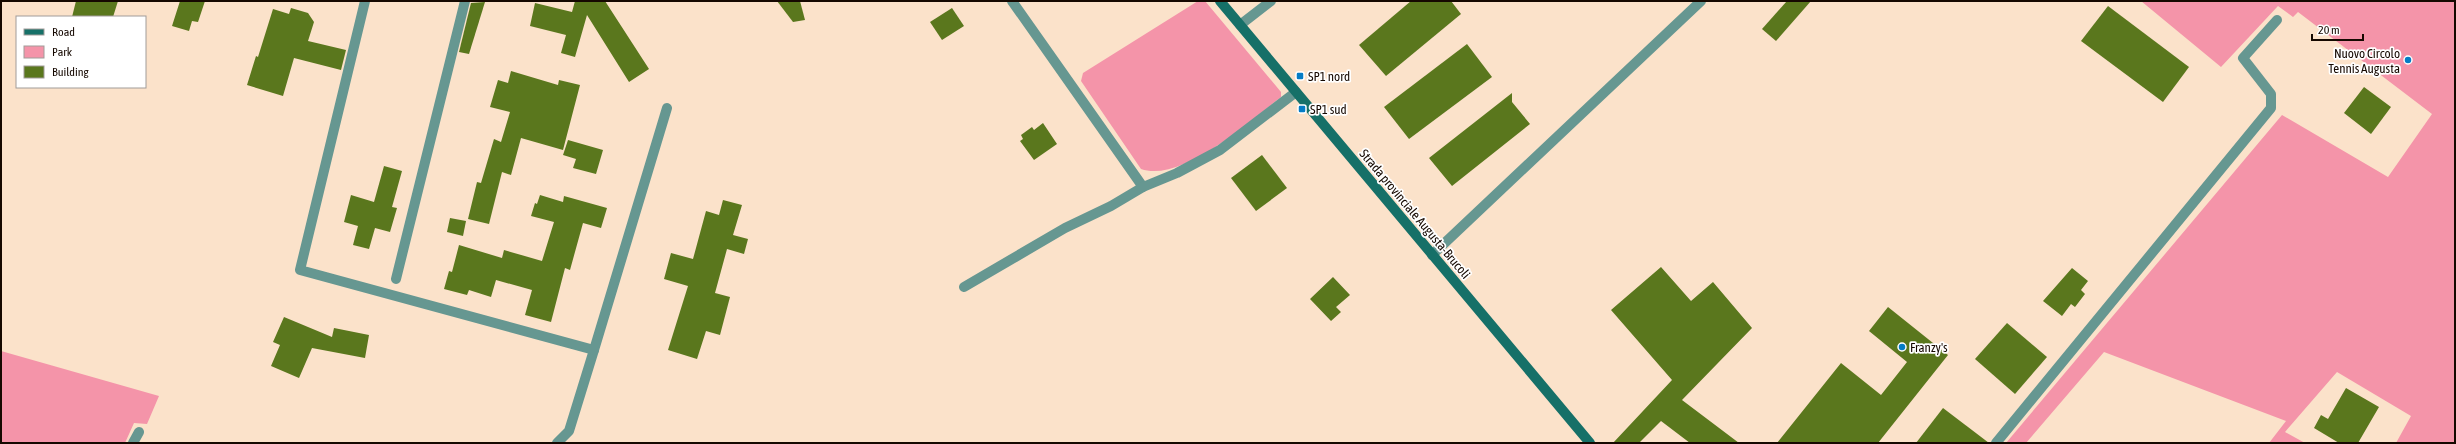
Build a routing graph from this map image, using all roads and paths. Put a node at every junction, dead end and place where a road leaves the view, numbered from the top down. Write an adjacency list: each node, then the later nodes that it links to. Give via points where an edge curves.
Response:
1 (365, 1): 15 (street, via 300,270)
2 (465, 1): 13 (street)
3 (1012, 1): 11 (street)
4 (1220, 1): 8 (main road, Strada provinciale Augusta-Brucoli)
5 (1271, 1): 8 (street)
6 (1701, 1): 12 (street)
7 (2277, 20): 20 (street, via 2243,58 2271,94 2271,108)
8 (1240, 25): 9 (main road, Strada provinciale Augusta-Brucoli)
9 (1296, 92): 11 (street, via 1220,150 1177,173); 12 (main road, Strada provinciale Augusta-Brucoli)
10 (667, 108): 15 (street)
11 (1142, 187): 14 (street)
12 (1432, 255): 19 (main road, Strada provinciale Augusta-Brucoli)
13 (396, 279)
14 (964, 287)
15 (594, 350): 18 (street, via 569,431)
16 (138, 432): 17 (street)
17 (134, 443)
18 (557, 443)
19 (1590, 443)
20 (1996, 443)

